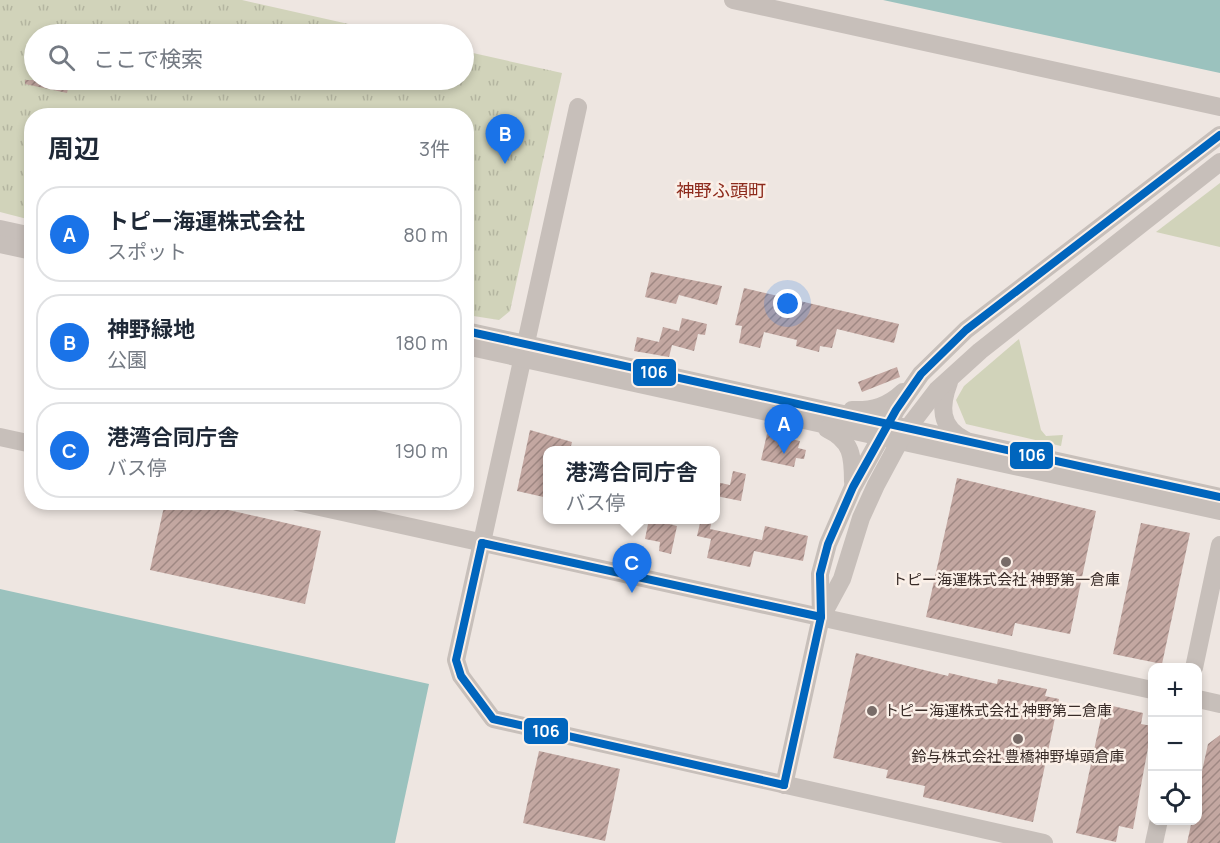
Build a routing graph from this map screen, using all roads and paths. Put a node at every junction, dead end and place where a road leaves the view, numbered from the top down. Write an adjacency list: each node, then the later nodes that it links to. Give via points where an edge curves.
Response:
1 (733, 0): 3 (street)
2 (578, 107): 12 (street)
3 (1220, 107)
4 (1217, 138): 13 (street, via 966,330)
5 (1220, 162): 14 (street)
6 (0, 229): 7 (street)
7 (24, 234)
8 (0, 244): 9 (street)
9 (24, 249)
10 (474, 334): 12 (street)
11 (474, 347): 12 (street)
12 (526, 352): 15 (street); 26 (street)
13 (921, 374): 15 (street, via 893,401 875,410); 16 (street)
14 (952, 375): 17 (street); 20 (street, via 942,404 944,420)
15 (815, 415): 16 (street); 22 (street, via 851,449)
16 (885, 430): 17 (street); 22 (street)
17 (904, 435): 20 (street); 21 (street)
18 (0, 437): 19 (street)
19 (24, 442)
20 (971, 450): 21 (street, via 914,455 892,466); 23 (street); 25 (street)
21 (876, 485): 28 (street, via 842,579)
22 (853, 487): 28 (street, via 828,544 820,574)
23 (1220, 497)
24 (333, 510): 26 (street)
25 (1220, 512)
26 (482, 543): 28 (street); 33 (street, via 456,660 461,676 493,719)
27 (1220, 545): 29 (street)
28 (820, 617): 30 (street); 33 (street)
29 (1195, 663)
30 (1148, 689)
31 (1202, 700): 32 (street)
32 (1220, 704)
33 (784, 785): 35 (street)
34 (1158, 825): 36 (street)
35 (1044, 843)
36 (1154, 843)

